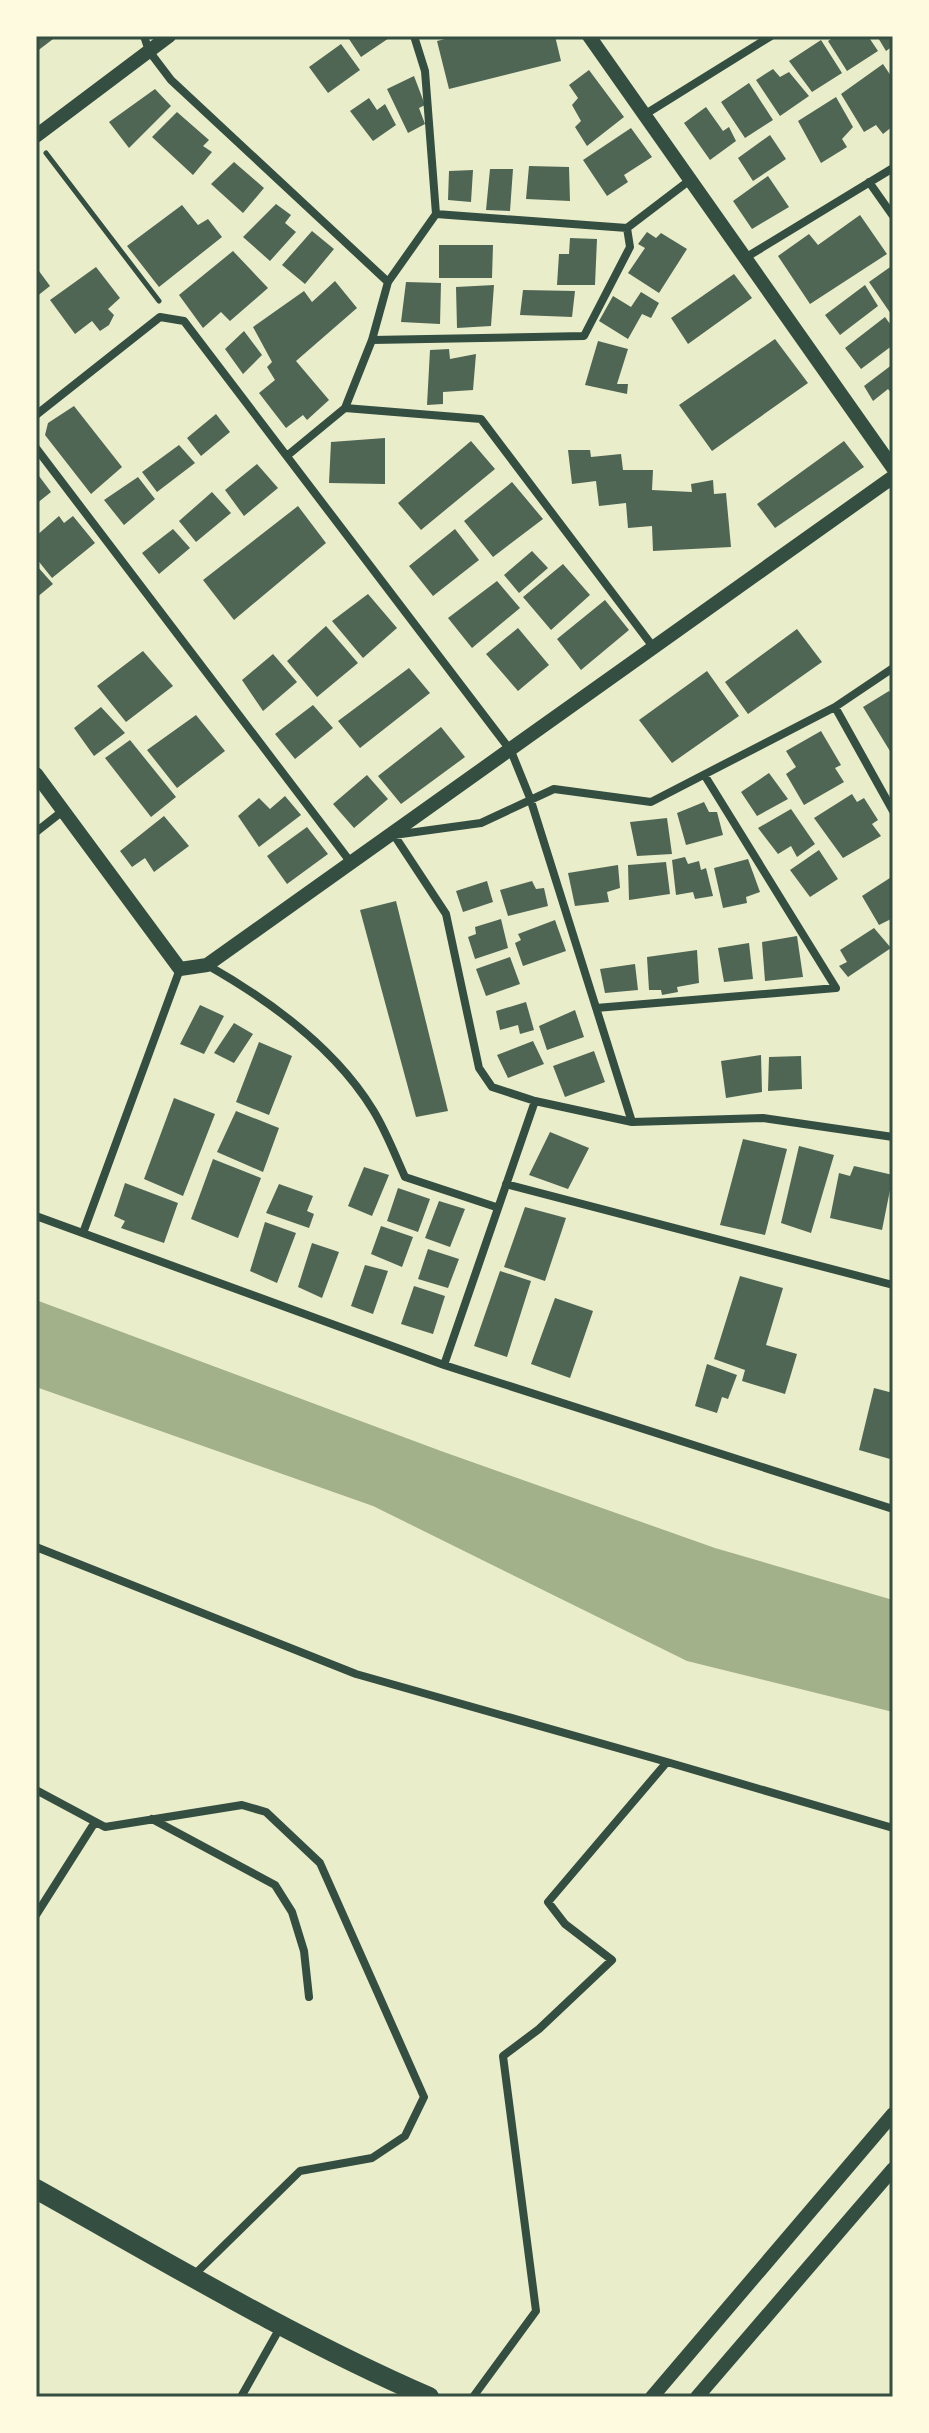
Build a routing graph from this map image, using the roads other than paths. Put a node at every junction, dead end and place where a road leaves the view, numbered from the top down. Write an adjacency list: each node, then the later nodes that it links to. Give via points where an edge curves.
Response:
1 (144, 36): 6 (street)
2 (169, 36): 6 (street)
3 (414, 36): 12 (street, via 425,71)
4 (589, 36): 7 (street)
5 (771, 36): 7 (street)
6 (149, 51): 8 (street); 16 (street, via 171,80)
7 (643, 115): 10 (street)
8 (36, 136)
9 (893, 168): 11 (street)
10 (690, 180): 14 (street); 15 (street)
11 (869, 182): 13 (street); 15 (street)
12 (436, 214): 14 (street); 16 (street)
13 (893, 216)
14 (627, 228): 17 (street, via 630,247 584,336)
15 (745, 258): 22 (street)
16 (388, 282): 17 (street)
17 (372, 340): 18 (street)
18 (345, 408): 21 (street); 24 (street, via 481,419)
19 (36, 415): 21 (street, via 160,317 184,321)
20 (36, 448): 35 (street)
21 (288, 455): 27 (street)
22 (893, 468)
23 (893, 477): 24 (street)
24 (655, 649): 27 (street)
25 (893, 668): 26 (street)
26 (835, 707): 29 (street); 32 (street)
27 (511, 751): 30 (street); 34 (street)
28 (36, 774): 31 (street)
29 (705, 776): 30 (street, via 651,802 554,789); 38 (street, via 836,988)
30 (530, 798): 34 (street, via 481,823); 38 (street)
31 (64, 810): 33 (street); 37 (street)
32 (893, 811)
33 (36, 832)
34 (394, 835): 35 (street); 39 (street, via 446,914 479,1068 492,1087)
35 (352, 864): 36 (street)
36 (207, 965): 37 (street); 43 (street, via 255,992 327,1053 373,1109 405,1177)
37 (180, 969): 45 (street)
38 (596, 1008): 40 (street)
39 (535, 1101): 40 (street); 42 (street)
40 (632, 1122): 41 (street, via 763,1118)
41 (893, 1137)
42 (506, 1184): 43 (street); 46 (street)
43 (496, 1207): 47 (street)
44 (36, 1216): 45 (street)
45 (83, 1233): 47 (street)
46 (893, 1285)
47 (444, 1365): 48 (street)
48 (893, 1509)
49 (36, 1547): 50 (street, via 356,1674)
50 (667, 1762): 54 (street); 64 (street, via 548,1902 565,1924 612,1960 503,2056 536,2311)
51 (36, 1790): 53 (street)
52 (152, 1819): 53 (street, via 105,1827); 56 (street, via 275,1885 292,1912 304,1951); 60 (street, via 242,1805 266,1812 320,1863 424,2097 405,2136 372,2158 300,2171)
53 (95, 1822): 55 (street)
54 (893, 1828)
55 (36, 1915)
56 (309, 1997)
57 (893, 2114): 65 (street)
58 (893, 2169): 66 (street)
59 (36, 2189): 60 (main road)
60 (192, 2276): 61 (main road)
61 (281, 2326): 62 (street); 63 (main road)
62 (241, 2397)
63 (429, 2397)
64 (473, 2397)
65 (652, 2397)
66 (697, 2397)

